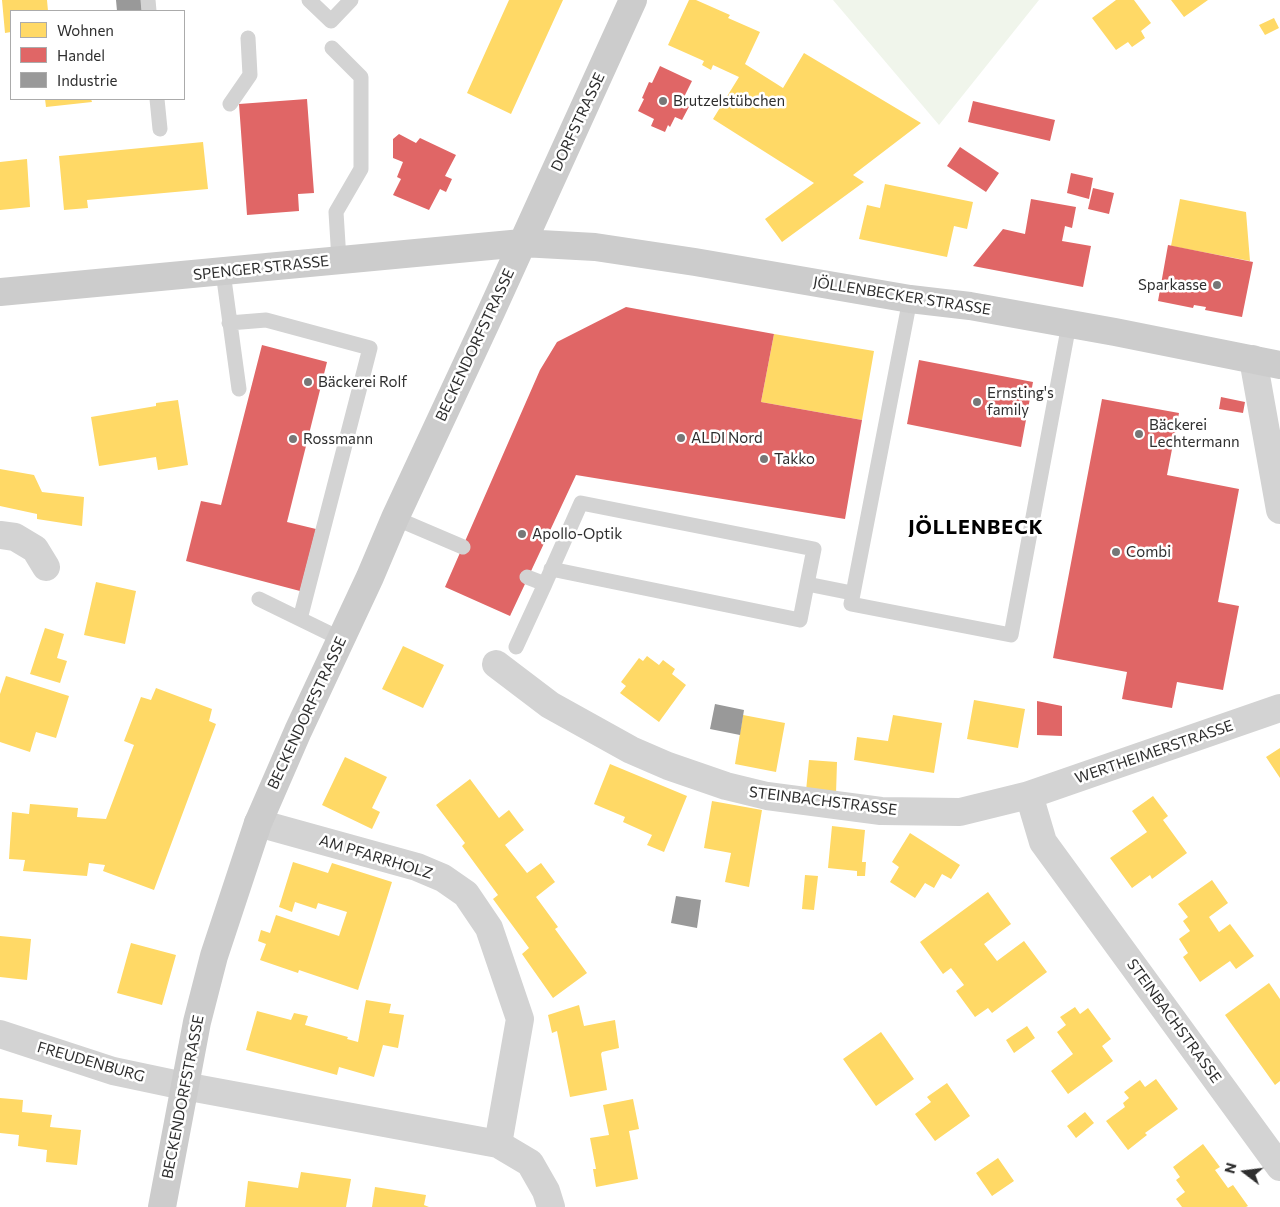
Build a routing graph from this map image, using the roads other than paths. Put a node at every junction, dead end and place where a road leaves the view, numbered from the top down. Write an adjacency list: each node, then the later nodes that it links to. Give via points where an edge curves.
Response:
1 (309, 0): 2 (lane, via 331,21)
2 (351, 0)
3 (633, 0): 9 (main road, DORFSTRASSE)
4 (248, 38): 7 (lane, via 250,75)
5 (332, 48): 10 (lane, via 361,76 361,169 336,212)
6 (157, 100): 8 (lane)
7 (230, 104)
8 (160, 128)
9 (522, 243): 10 (main road, SPENGER STRASSE); 13 (main road, JÖLLENBECKER STRASSE, via 613,250); 20 (main road, BECKENDORFSTRASSE)
10 (339, 260): 11 (main road, SPENGER STRASSE)
11 (223, 272): 12 (main road, SPENGER STRASSE); 14 (lane)
12 (0, 292)
13 (910, 299): 15 (main road, JÖLLENBECKER STRASSE); 29 (lane)
14 (230, 323): 18 (lane); 30 (lane, via 266,320 370,348)
15 (1069, 324): 16 (main road, JÖLLENBECKER STRASSE); 29 (lane, via 1011,635)
16 (1254, 359): 17 (main road, JÖLLENBECKER STRASSE); 19 (street)
17 (1280, 365)
18 (239, 389)
19 (1280, 510)
20 (395, 518): 22 (lane); 31 (main road, BECKENDORFSTRASSE)
21 (0, 535): 23 (street, via 15,537 35,549)
22 (463, 548)
23 (46, 567)
24 (551, 569): 26 (lane); 27 (lane, via 800,620); 27 (lane, via 581,503 814,549)
25 (527, 577): 26 (lane)
26 (545, 584): 32 (lane)
27 (807, 584): 29 (lane)
28 (259, 599): 30 (lane)
29 (852, 599)
30 (300, 619): 31 (lane)
31 (341, 639): 35 (main road, BECKENDORFSTRASSE)
32 (506, 656): 34 (street, STEINBACHSTRASSE, via 550,705 631,750 726,786 767,796 881,810 960,812)
33 (1280, 708): 34 (street, WERTHEIMERSTRASSE)
34 (1029, 795): 39 (street, STEINBACHSTRASSE, via 1043,842)
35 (258, 823): 37 (main road, BECKENDORFSTRASSE, via 214,956); 38 (street, AM PFARRHOLZ, via 416,867 443,878 466,894 489,928 520,1019)
36 (0, 1034): 37 (street, FREUDENBURG, via 113,1071)
37 (184, 1086): 38 (street); 40 (main road, BECKENDORFSTRASSE)
38 (498, 1144): 41 (street, via 530,1163 546,1191)
39 (1280, 1167)
40 (162, 1207)
41 (550, 1207)

